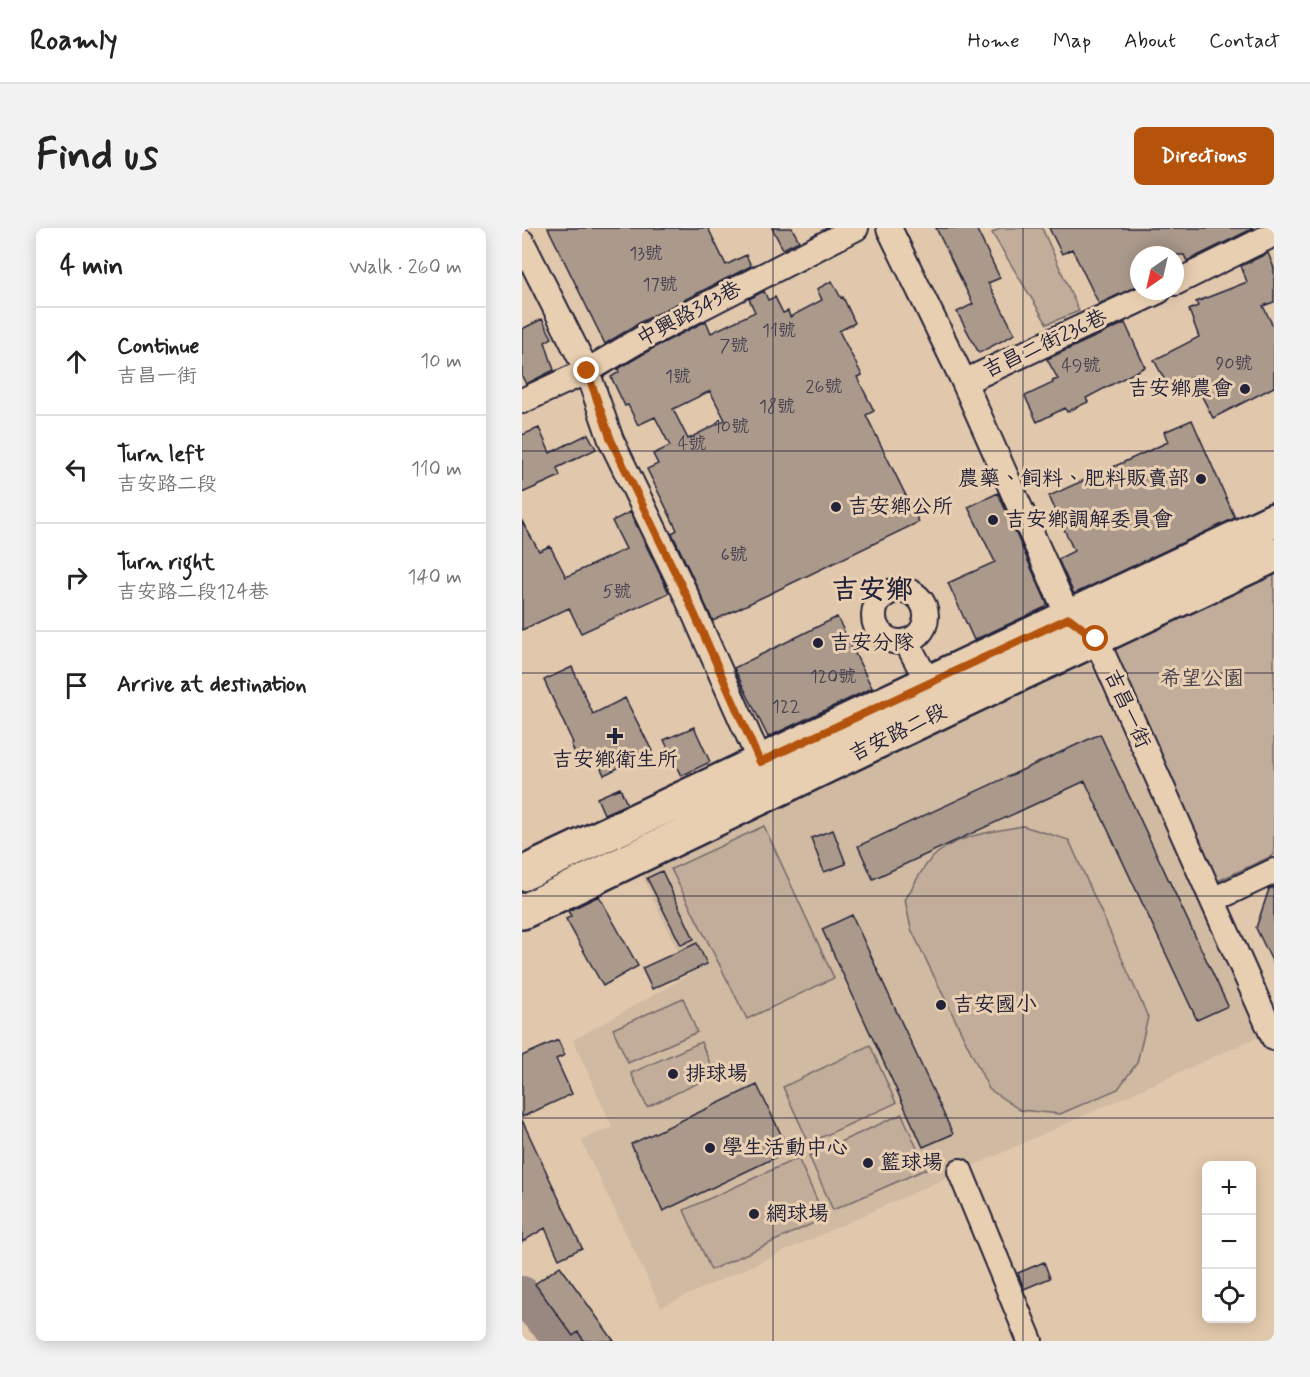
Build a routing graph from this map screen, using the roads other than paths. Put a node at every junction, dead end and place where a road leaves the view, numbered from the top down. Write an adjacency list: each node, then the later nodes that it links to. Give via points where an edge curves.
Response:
1 (856, 228): 7 (street, 中興路343巷, via 648,335)
2 (889, 228): 8 (street, 吉昌一街)
3 (1274, 234): 5 (street)
4 (522, 243): 7 (street)
5 (1184, 279)
6 (1140, 300): 8 (street, 吉昌二街236巷)
7 (587, 371): 9 (street, 中興路343巷); 16 (street, via 611,440)
8 (964, 382): 12 (street, 吉昌一街)
9 (522, 401)
10 (1274, 520): 12 (main road, 吉安路二段)
11 (1274, 555): 13 (main road, 吉安路二段)
12 (1069, 618): 13 (street, 吉昌一街); 15 (main road, 吉安路二段)
13 (1096, 639): 15 (main road, 吉安路二段); 20 (street, 吉昌一街)
14 (906, 641): 15 (street)
15 (936, 697): 16 (main road, 吉安路二段); 17 (main road, 吉安路二段)
16 (760, 762): 17 (street); 19 (main road, 吉安路二段)
17 (774, 792): 21 (main road, 吉安路二段)
18 (1274, 871): 20 (street)
19 (522, 874)
20 (1213, 900): 22 (street, 吉昌一街)
21 (522, 912)
22 (1274, 1038)
23 (960, 1172): 24 (street)
24 (1030, 1341)

